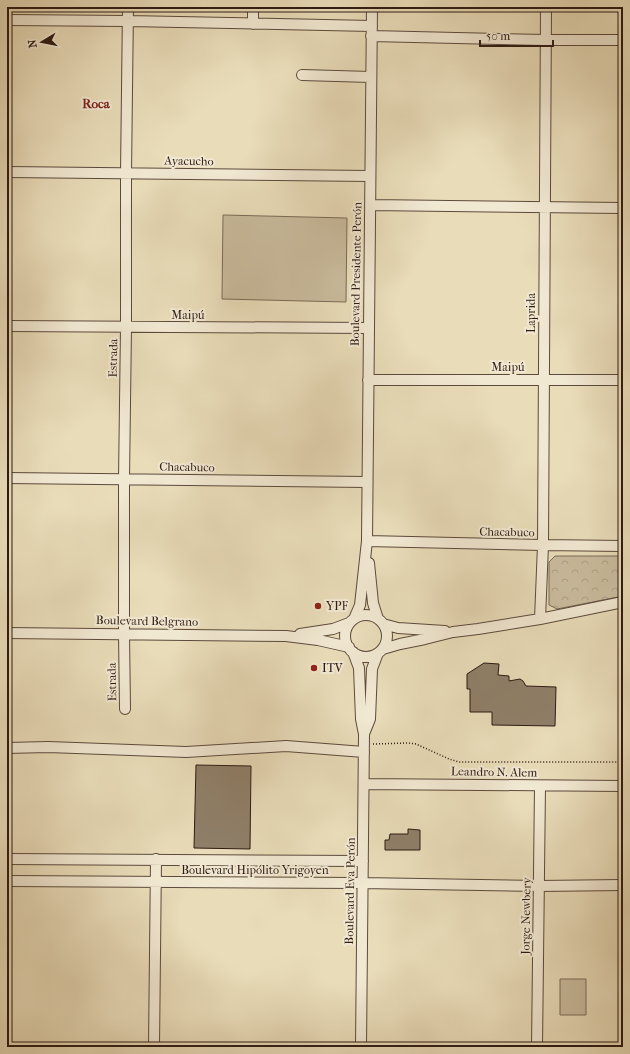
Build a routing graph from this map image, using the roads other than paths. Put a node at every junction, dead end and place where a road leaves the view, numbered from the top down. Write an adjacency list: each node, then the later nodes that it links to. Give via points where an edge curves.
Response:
1 (128, 7): 6 (street, Estrada)
2 (253, 7): 7 (street)
3 (372, 7): 8 (street, Boulevard Presidente Perón)
4 (546, 7): 9 (street, Laprida)
5 (7, 20): 6 (street)
6 (128, 21): 7 (street); 14 (street, Estrada)
7 (253, 24): 8 (street)
8 (372, 31): 9 (street); 12 (street, Boulevard Presidente Perón)
9 (545, 40): 10 (street); 17 (street, Laprida)
10 (623, 40)
11 (302, 74): 12 (street)
12 (371, 77): 15 (street, Boulevard Presidente Perón)
13 (7, 172): 14 (street, Ayacucho)
14 (126, 174): 15 (street, Ayacucho); 20 (street, Estrada)
15 (370, 176): 16 (street, Boulevard Presidente Perón)
16 (370, 205): 17 (street); 21 (street, Boulevard Presidente Perón)
17 (544, 207): 18 (street); 23 (street, Laprida)
18 (623, 208)
19 (7, 326): 20 (street, Maipú)
20 (126, 327): 21 (street, Maipú); 26 (street, Estrada)
21 (369, 328): 22 (street, Boulevard Presidente Perón)
22 (368, 380): 23 (street, Maipú); 27 (street, Boulevard Presidente Perón)
23 (543, 380): 24 (street, Maipú); 29 (street, Laprida)
24 (623, 380)
25 (7, 478): 26 (street, Chacabuco)
26 (124, 479): 27 (street, Chacabuco); 37 (street, Estrada)
27 (367, 482): 28 (street, Boulevard Presidente Perón)
28 (367, 541): 29 (street, Chacabuco); 33 (street, Boulevard Presidente Perón, via 360,605); 34 (street, Boulevard Presidente Perón, via 373,603)
29 (543, 545): 30 (street, Chacabuco); 32 (street, Laprida)
30 (623, 546)
31 (623, 602): 32 (street)
32 (540, 620): 35 (street)
33 (352, 621): 34 (street, via 365,615); 38 (street, Boulevard Belgrano, via 333,628); 39 (street, Boulevard Presidente Perón, via 345,635)
34 (381, 621): 35 (street, via 398,628); 40 (street, Boulevard Presidente Perón, via 387,637)
35 (453, 632): 40 (street)
36 (7, 633): 37 (street, Boulevard Belgrano)
37 (124, 634): 38 (street, Boulevard Belgrano); 41 (street, Estrada)
38 (286, 636): 39 (street, Boulevard Belgrano, via 318,640)
39 (351, 650): 40 (street, via 365,657); 42 (street, Boulevard Presidente Perón, via 360,668)
40 (380, 651): 42 (street, Boulevard Presidente Perón, via 372,669 370,719)
41 (126, 709)
42 (364, 743): 43 (street, via 186,752); 44 (street, Boulevard Eva Perón)
43 (7, 748)
44 (364, 784): 45 (street, Leandro N. Alem); 49 (street, Boulevard Eva Perón)
45 (540, 786): 46 (street, Leandro N. Alem); 54 (street, Jorge Newbery)
46 (623, 786)
47 (7, 859): 48 (street, Boulevard Hipólito Yrigoyen)
48 (156, 859): 49 (street, Boulevard Hipólito Yrigoyen); 51 (street)
49 (363, 861): 52 (street, Boulevard Eva Perón)
50 (7, 881): 51 (street, Boulevard Hipólito Yrigoyen)
51 (156, 882): 52 (street, Boulevard Hipólito Yrigoyen); 55 (street)
52 (362, 883): 54 (street, Boulevard Hipólito Yrigoyen); 56 (street, Boulevard Eva Perón)
53 (623, 885): 54 (street, Boulevard Hipólito Yrigoyen)
54 (539, 886): 57 (street, Jorge Newbery)
55 (154, 1047)
56 (361, 1047)
57 (537, 1047)

